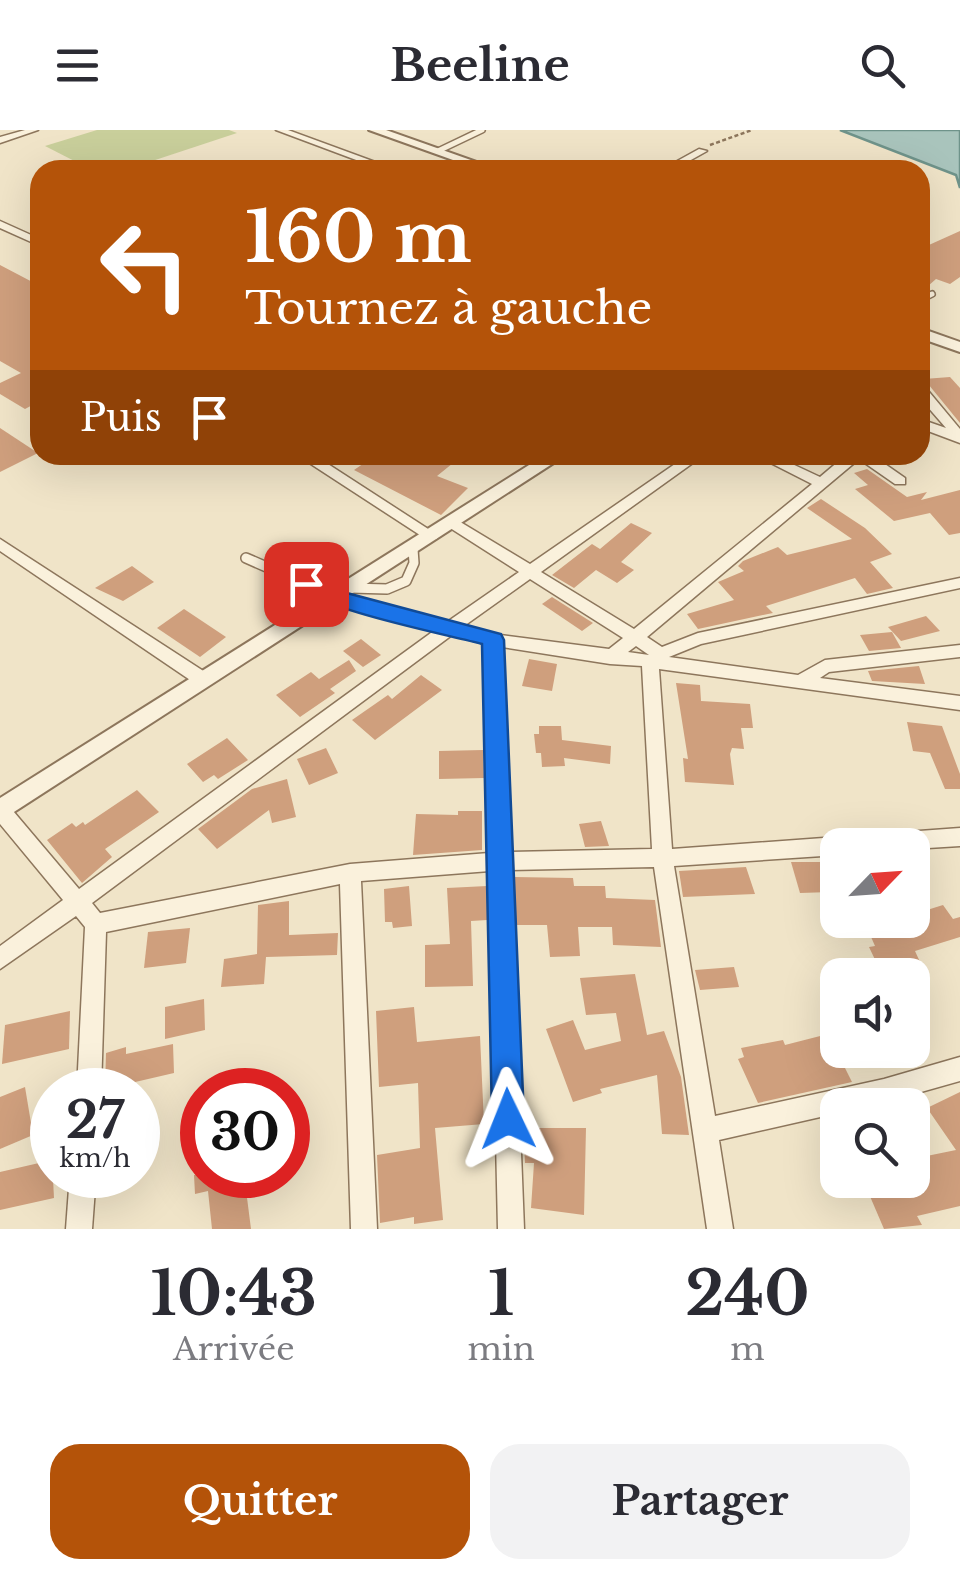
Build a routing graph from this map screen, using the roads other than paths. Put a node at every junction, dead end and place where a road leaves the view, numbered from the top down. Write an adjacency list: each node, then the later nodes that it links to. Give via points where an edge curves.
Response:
1 (34, 130): 5 (street)
2 (280, 130): 8 (street)
3 (375, 130): 6 (street)
4 (482, 130): 6 (lane)
5 (0, 140)
6 (438, 151): 9 (street)
7 (702, 151): 10 (street)
8 (364, 160)
9 (463, 160)
10 (685, 160)
11 (0, 224): 12 (street)
12 (30, 238)
13 (930, 336): 14 (street)
14 (960, 346)
15 (930, 402): 17 (street)
16 (930, 427): 17 (street)
17 (960, 438)
18 (318, 465): 27 (street)
19 (542, 465): 26 (street)
20 (683, 465): 30 (street)
21 (784, 465): 25 (street)
22 (843, 465): 25 (street)
23 (877, 465): 24 (street)
24 (900, 481)
25 (822, 482): 34 (street)
26 (452, 523): 27 (street); 30 (street)
27 (422, 542): 32 (street)
28 (0, 544): 39 (street)
29 (246, 558): 32 (lane)
30 (530, 572): 33 (street); 34 (street)
31 (960, 582): 38 (street, via 698,639)
32 (343, 593): 33 (street); 39 (street)
33 (447, 630): 35 (street); 49 (street)
34 (636, 637): 37 (street); 38 (street)
35 (493, 640): 37 (street); 47 (street)
36 (960, 651): 40 (street, via 824,666)
37 (610, 658): 38 (street)
38 (656, 659): 40 (street); 46 (street)
39 (202, 679): 42 (street)
40 (802, 681): 41 (street)
41 (960, 703)
42 (0, 811): 49 (street)
43 (960, 837): 44 (street)
44 (930, 839)
45 (820, 847): 46 (street)
46 (663, 858): 47 (street); 54 (street)
47 (502, 861): 48 (street); 58 (street)
48 (350, 873): 50 (street); 57 (street)
49 (79, 902): 50 (street); 51 (street)
50 (96, 924): 52 (street)
51 (0, 959)
52 (90, 1068)
53 (960, 1069): 54 (street)
54 (706, 1130): 59 (street)
55 (81, 1198): 56 (street)
56 (79, 1229)
57 (364, 1229)
58 (511, 1229)
59 (720, 1229)

